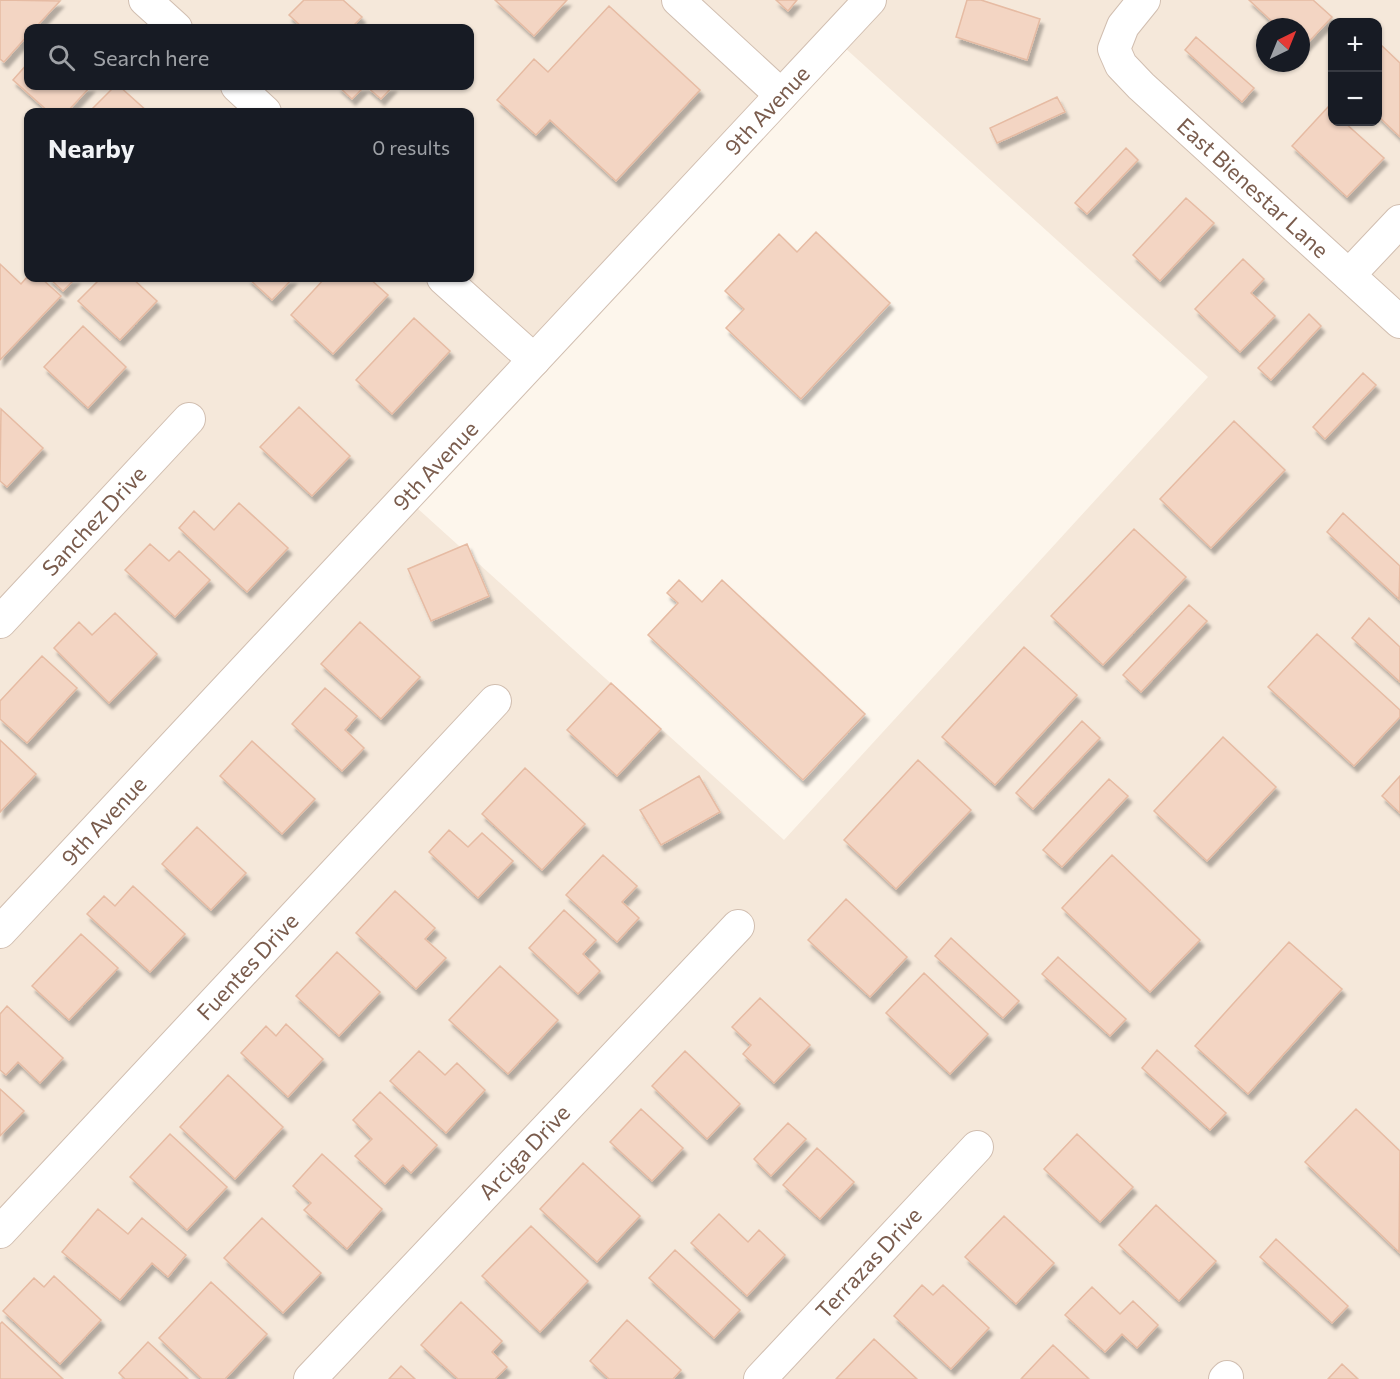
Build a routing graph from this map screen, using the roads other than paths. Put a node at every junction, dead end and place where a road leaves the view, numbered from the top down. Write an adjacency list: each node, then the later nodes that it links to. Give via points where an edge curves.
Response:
1 (145, 0): 5 (street)
2 (678, 0): 7 (street)
3 (870, 0): 7 (street, 9th Avenue)
4 (1144, 0): 10 (street, East Bienestar Lane, via 1122,26 1114,49 1121,65)
5 (172, 24)
6 (241, 90): 8 (street)
7 (781, 95): 13 (street, 9th Avenue)
8 (262, 108)
9 (1400, 221): 10 (street)
10 (1349, 275): 12 (street, East Bienestar Lane)
11 (447, 282): 13 (street)
12 (1400, 322)
13 (534, 360): 18 (street, 9th Avenue)
14 (189, 419): 15 (street, Sanchez Drive)
15 (0, 622)
16 (495, 701): 20 (street, Fuentes Drive)
17 (738, 926): 21 (street, Arciga Drive)
18 (0, 932)
19 (977, 1147): 22 (street, Terrazas Drive)
20 (0, 1232)
21 (310, 1379)
22 (760, 1379)

